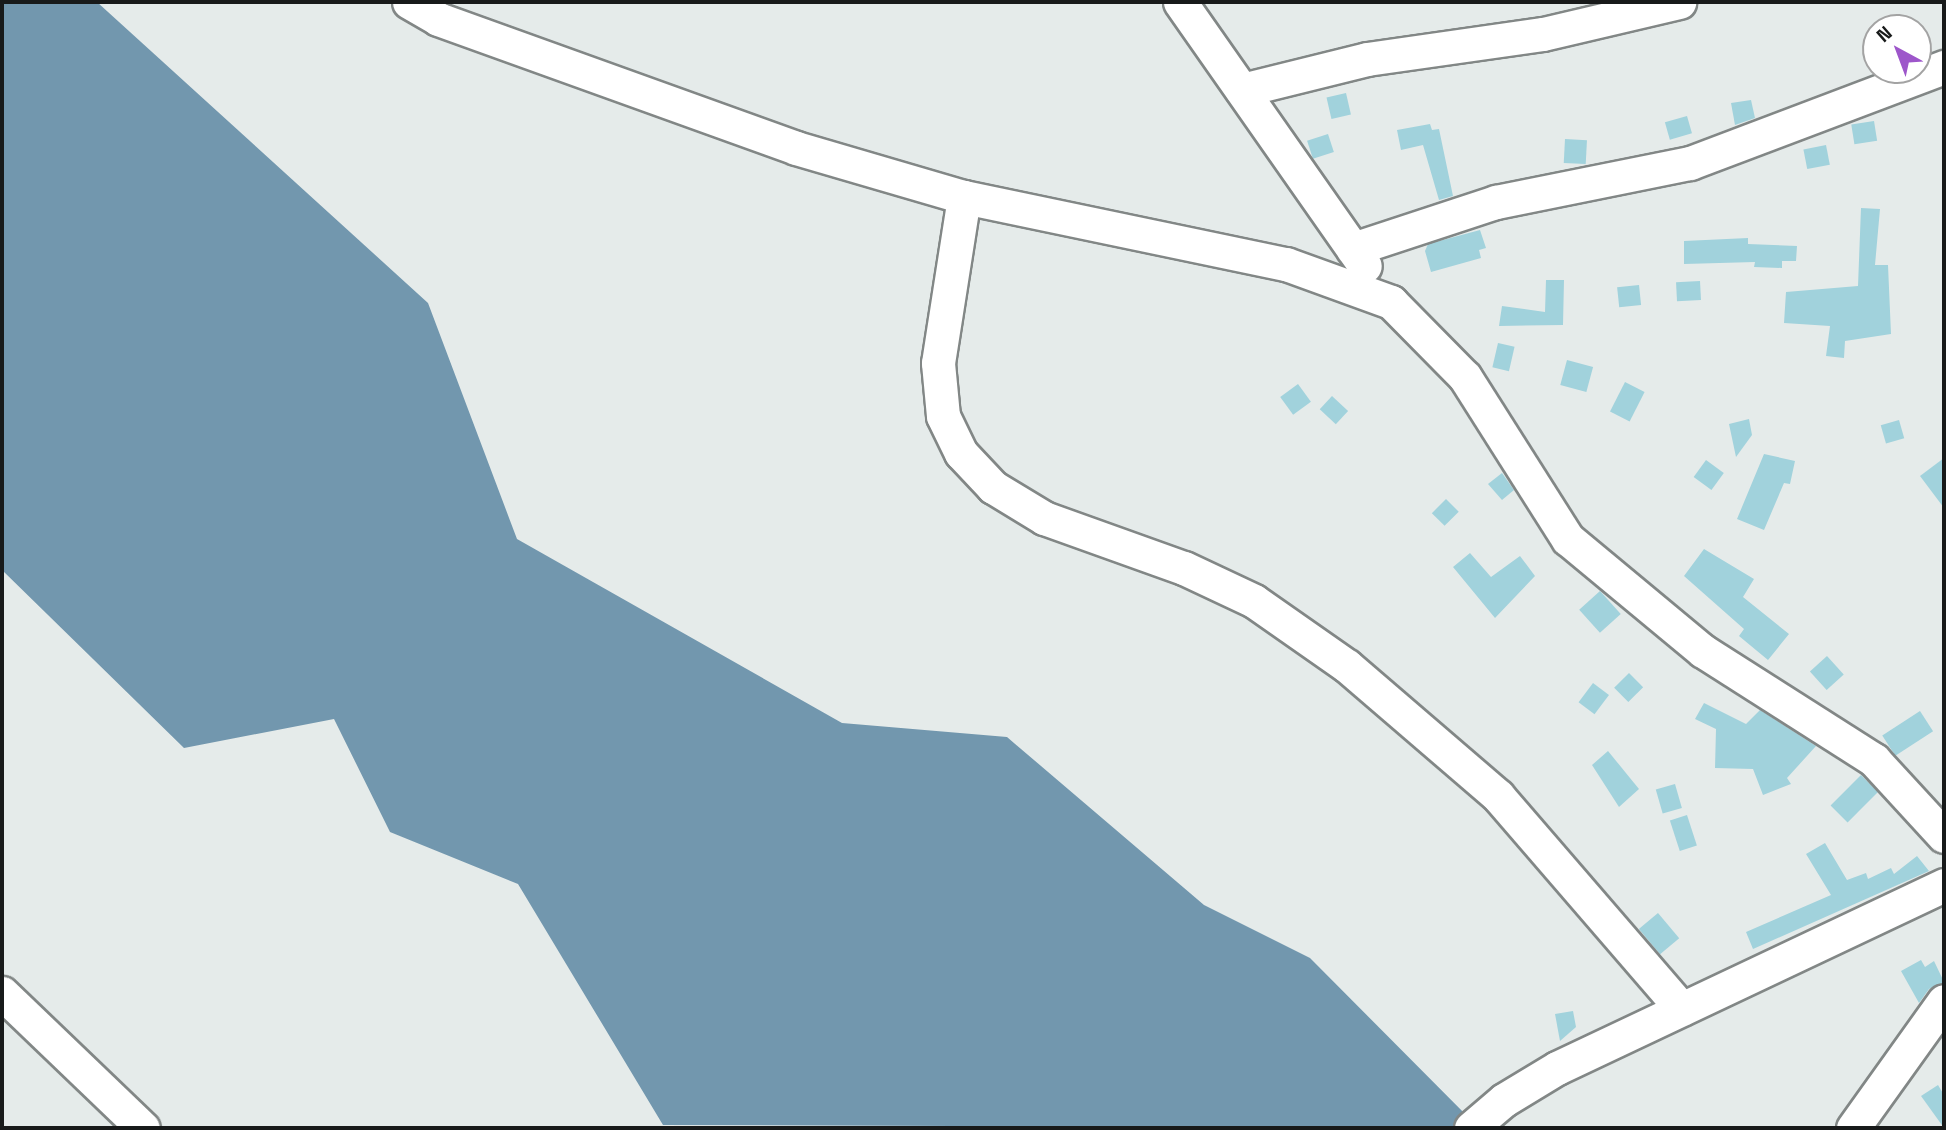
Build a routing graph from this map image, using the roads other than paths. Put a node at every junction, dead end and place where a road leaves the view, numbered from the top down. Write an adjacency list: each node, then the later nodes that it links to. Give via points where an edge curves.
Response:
1 (409, 2): 6 (street, via 438,19 684,111)
2 (1180, 2): 5 (street)
3 (1679, 2): 5 (street, via 1543,34 1367,59)
4 (1944, 67): 7 (street, via 1690,163 1496,202)
5 (1242, 90): 7 (street)
6 (964, 197): 8 (street, via 1286,264); 13 (street, via 938,363 943,416 961,453 993,487 1044,517 1184,568 1254,601 1347,666 1498,796)
7 (1353, 249): 8 (street)
8 (1391, 302): 9 (street, via 1465,377 1568,539 1703,651 1874,760)
9 (1944, 836)
10 (1944, 886): 13 (street)
11 (2, 993): 14 (street)
12 (1944, 1001): 16 (street)
13 (1682, 1009): 15 (street, via 1558,1068 1504,1100)
14 (143, 1128)
15 (1471, 1128)
16 (1853, 1128)

